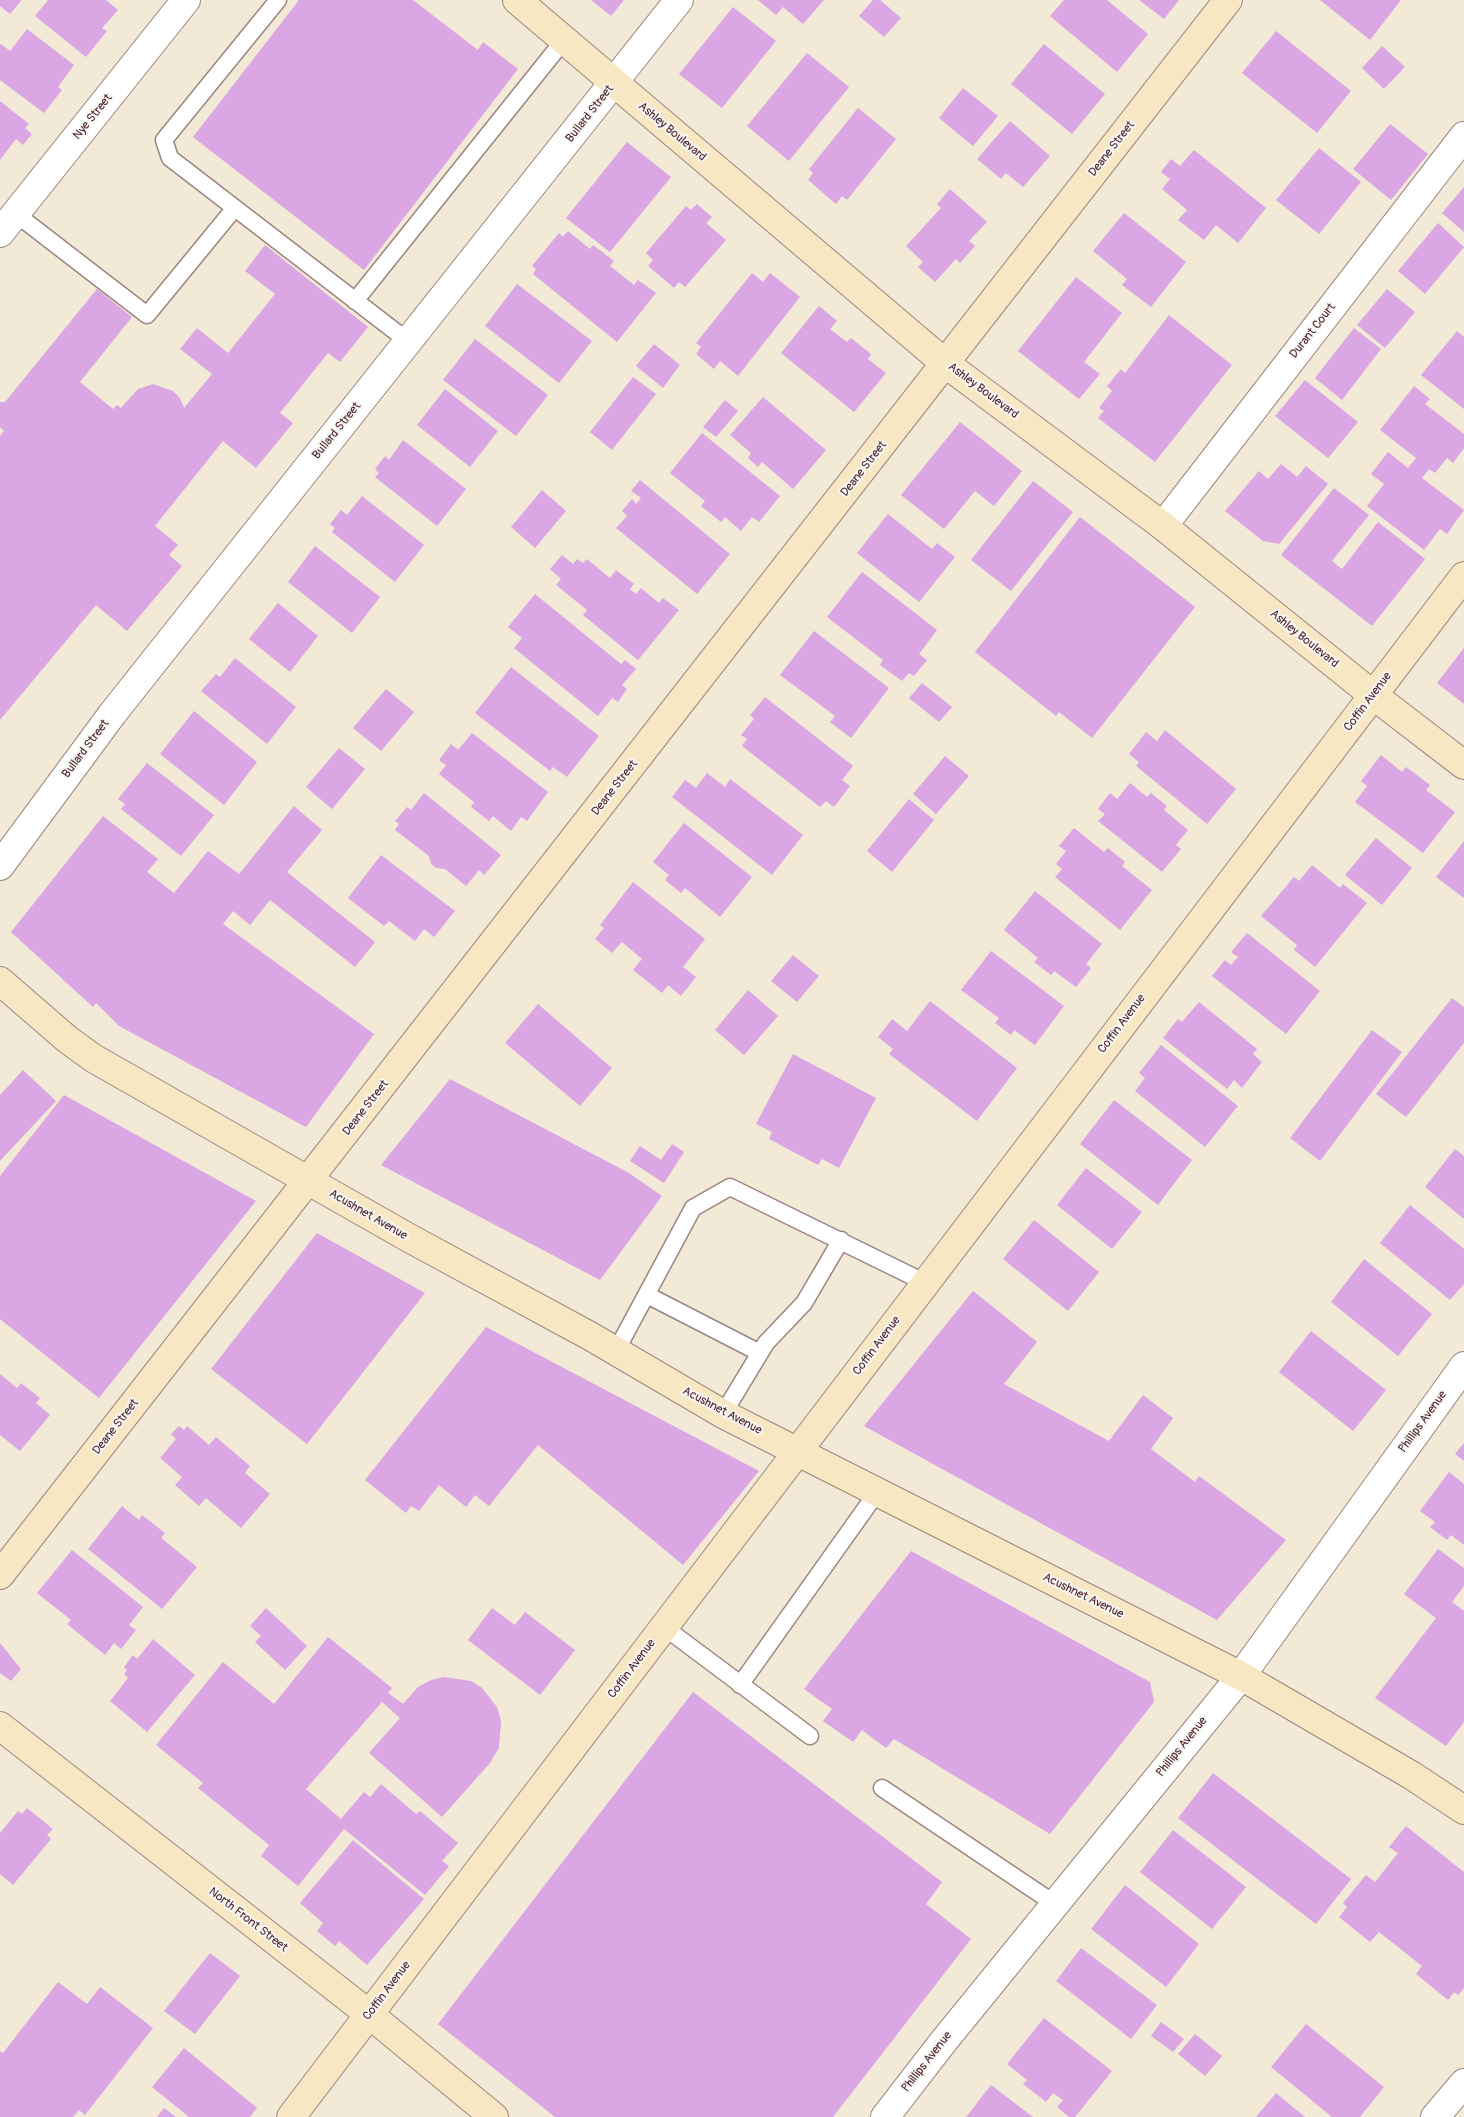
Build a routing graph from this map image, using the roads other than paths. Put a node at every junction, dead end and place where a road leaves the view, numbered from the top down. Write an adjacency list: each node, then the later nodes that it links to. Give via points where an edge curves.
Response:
1 (186, 0): 10 (street, Nye Street)
2 (278, 0): 9 (lane, via 164,140 170,158)
3 (517, 0): 6 (main road, Ashley Boulevard)
4 (679, 0): 7 (street, Bullard Street)
5 (1228, 0): 13 (main road, Deane Street)
6 (564, 40): 7 (main road, Ashley Boulevard); 11 (lane)
7 (614, 83): 12 (street, Bullard Street); 13 (main road, Ashley Boulevard)
8 (1464, 136): 14 (street, Durant Court)
9 (234, 209): 10 (lane, via 147,315 88,268); 11 (lane)
10 (8, 223)
11 (355, 301): 12 (lane)
12 (409, 342): 18 (street, Bullard Street, via 113,713)
13 (946, 364): 14 (main road, Ashley Boulevard); 20 (main road, Deane Street)
14 (1163, 526): 16 (main road, Ashley Boulevard)
15 (1464, 576): 16 (main road, Coffin Avenue)
16 (1373, 695): 17 (main road, Ashley Boulevard); 22 (main road, Coffin Avenue)
17 (1464, 765)
18 (0, 866)
19 (0, 980): 20 (main road, Acushnet Avenue, via 93,1058)
20 (308, 1181): 24 (main road, Acushnet Avenue); 30 (main road, Deane Street)
21 (841, 1240): 22 (lane); 23 (lane, via 730,1186 693,1208); 25 (lane, via 804,1303)
22 (926, 1283): 28 (main road, Coffin Avenue)
23 (646, 1295): 24 (lane); 25 (lane)
24 (616, 1351): 27 (main road, Acushnet Avenue)
25 (760, 1353): 27 (lane)
26 (1464, 1366): 32 (street, Phillips Avenue)
27 (724, 1414): 28 (main road, Acushnet Avenue)
28 (798, 1451): 29 (main road, Acushnet Avenue); 31 (main road, Coffin Avenue)
29 (878, 1491): 32 (main road, Acushnet Avenue); 33 (lane)
30 (0, 1575)
31 (664, 1627): 33 (lane); 39 (main road, Coffin Avenue)
32 (1240, 1676): 37 (main road, Acushnet Avenue, via 1404,1770); 38 (street, Phillips Avenue)
33 (740, 1685): 35 (lane)
34 (0, 1726): 39 (main road, North Front Street)
35 (810, 1736)
36 (882, 1788): 38 (lane)
37 (1464, 1810)
38 (1055, 1904): 43 (street, Phillips Avenue)
39 (369, 2014): 41 (main road, Coffin Avenue); 42 (main road, North Front Street)
40 (1464, 2083): 44 (street)
41 (291, 2117)
42 (494, 2117)
43 (885, 2117)
44 (1435, 2117)

